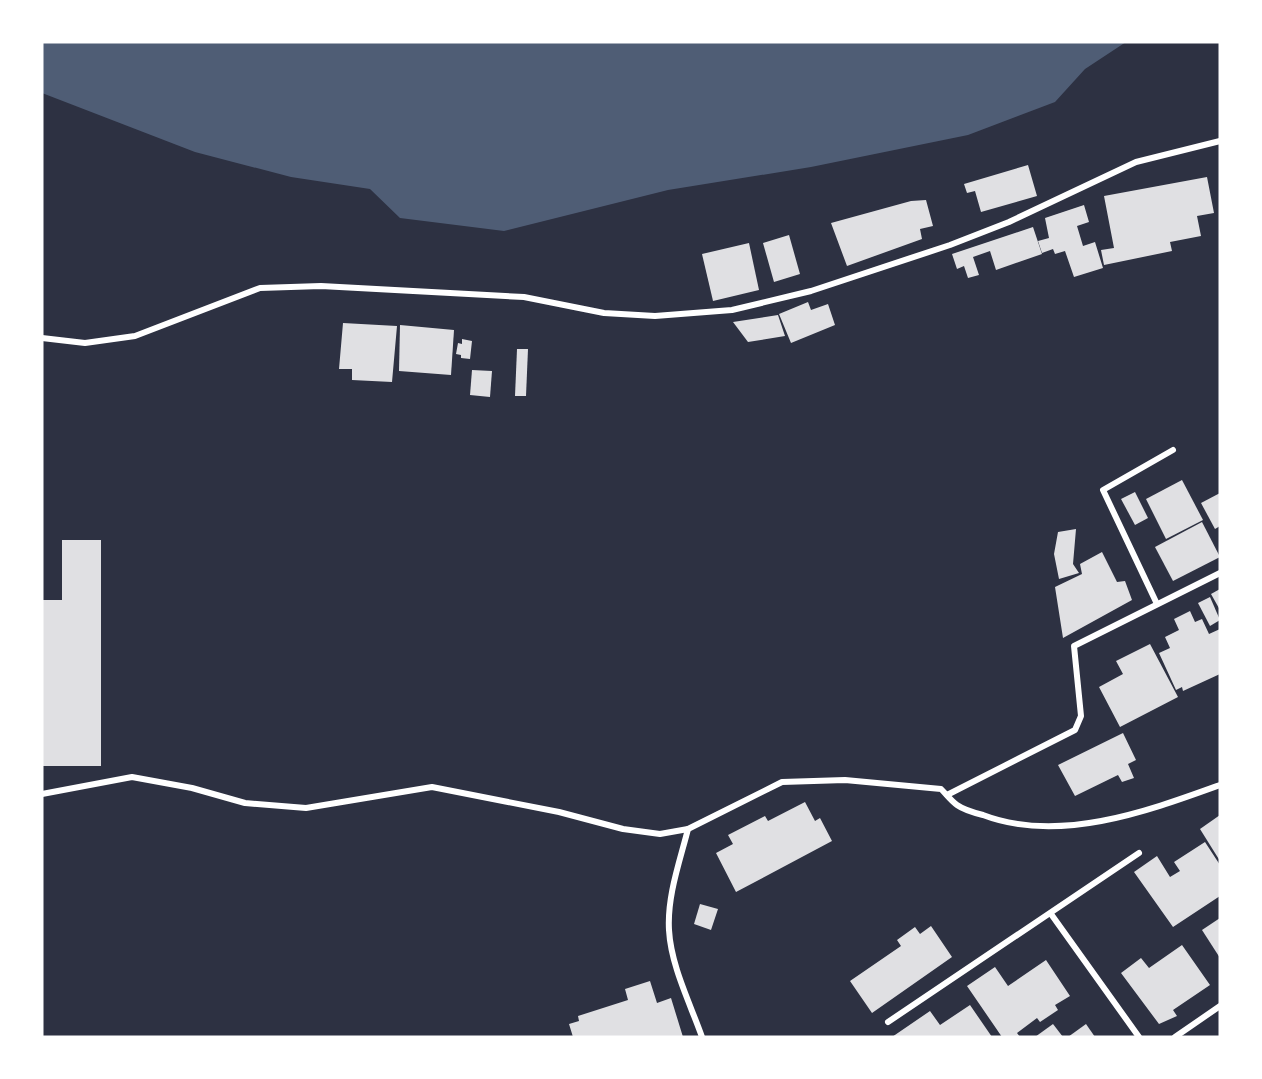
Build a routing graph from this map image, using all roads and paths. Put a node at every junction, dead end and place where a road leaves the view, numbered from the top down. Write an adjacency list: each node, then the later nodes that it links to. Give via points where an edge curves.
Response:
1 (1220, 141): 2 (street, via 1136,162 1010,222 950,245 811,291 732,309 655,316 604,313 524,297 321,286 260,288 135,336 85,343)
2 (42, 338)
3 (1173, 450): 5 (street, via 1103,490)
4 (1220, 573): 5 (street)
5 (1157, 604): 8 (street, via 1074,646 1081,716 1075,730)
6 (1220, 785): 8 (street, via 1183,799 1072,826 1029,826 995,820 958,806)
7 (42, 794): 9 (street, via 132,777 245,803 306,808 432,787 623,829 660,834)
8 (947, 795): 9 (street, via 941,789 845,780 782,782)
9 (688, 829): 14 (street, via 674,884 669,928 671,946)
10 (1139, 853): 11 (street)
11 (1051, 914): 13 (street); 15 (street)
12 (1220, 1006): 16 (street)
13 (888, 1022)
14 (702, 1037)
15 (1139, 1037)
16 (1175, 1037)

